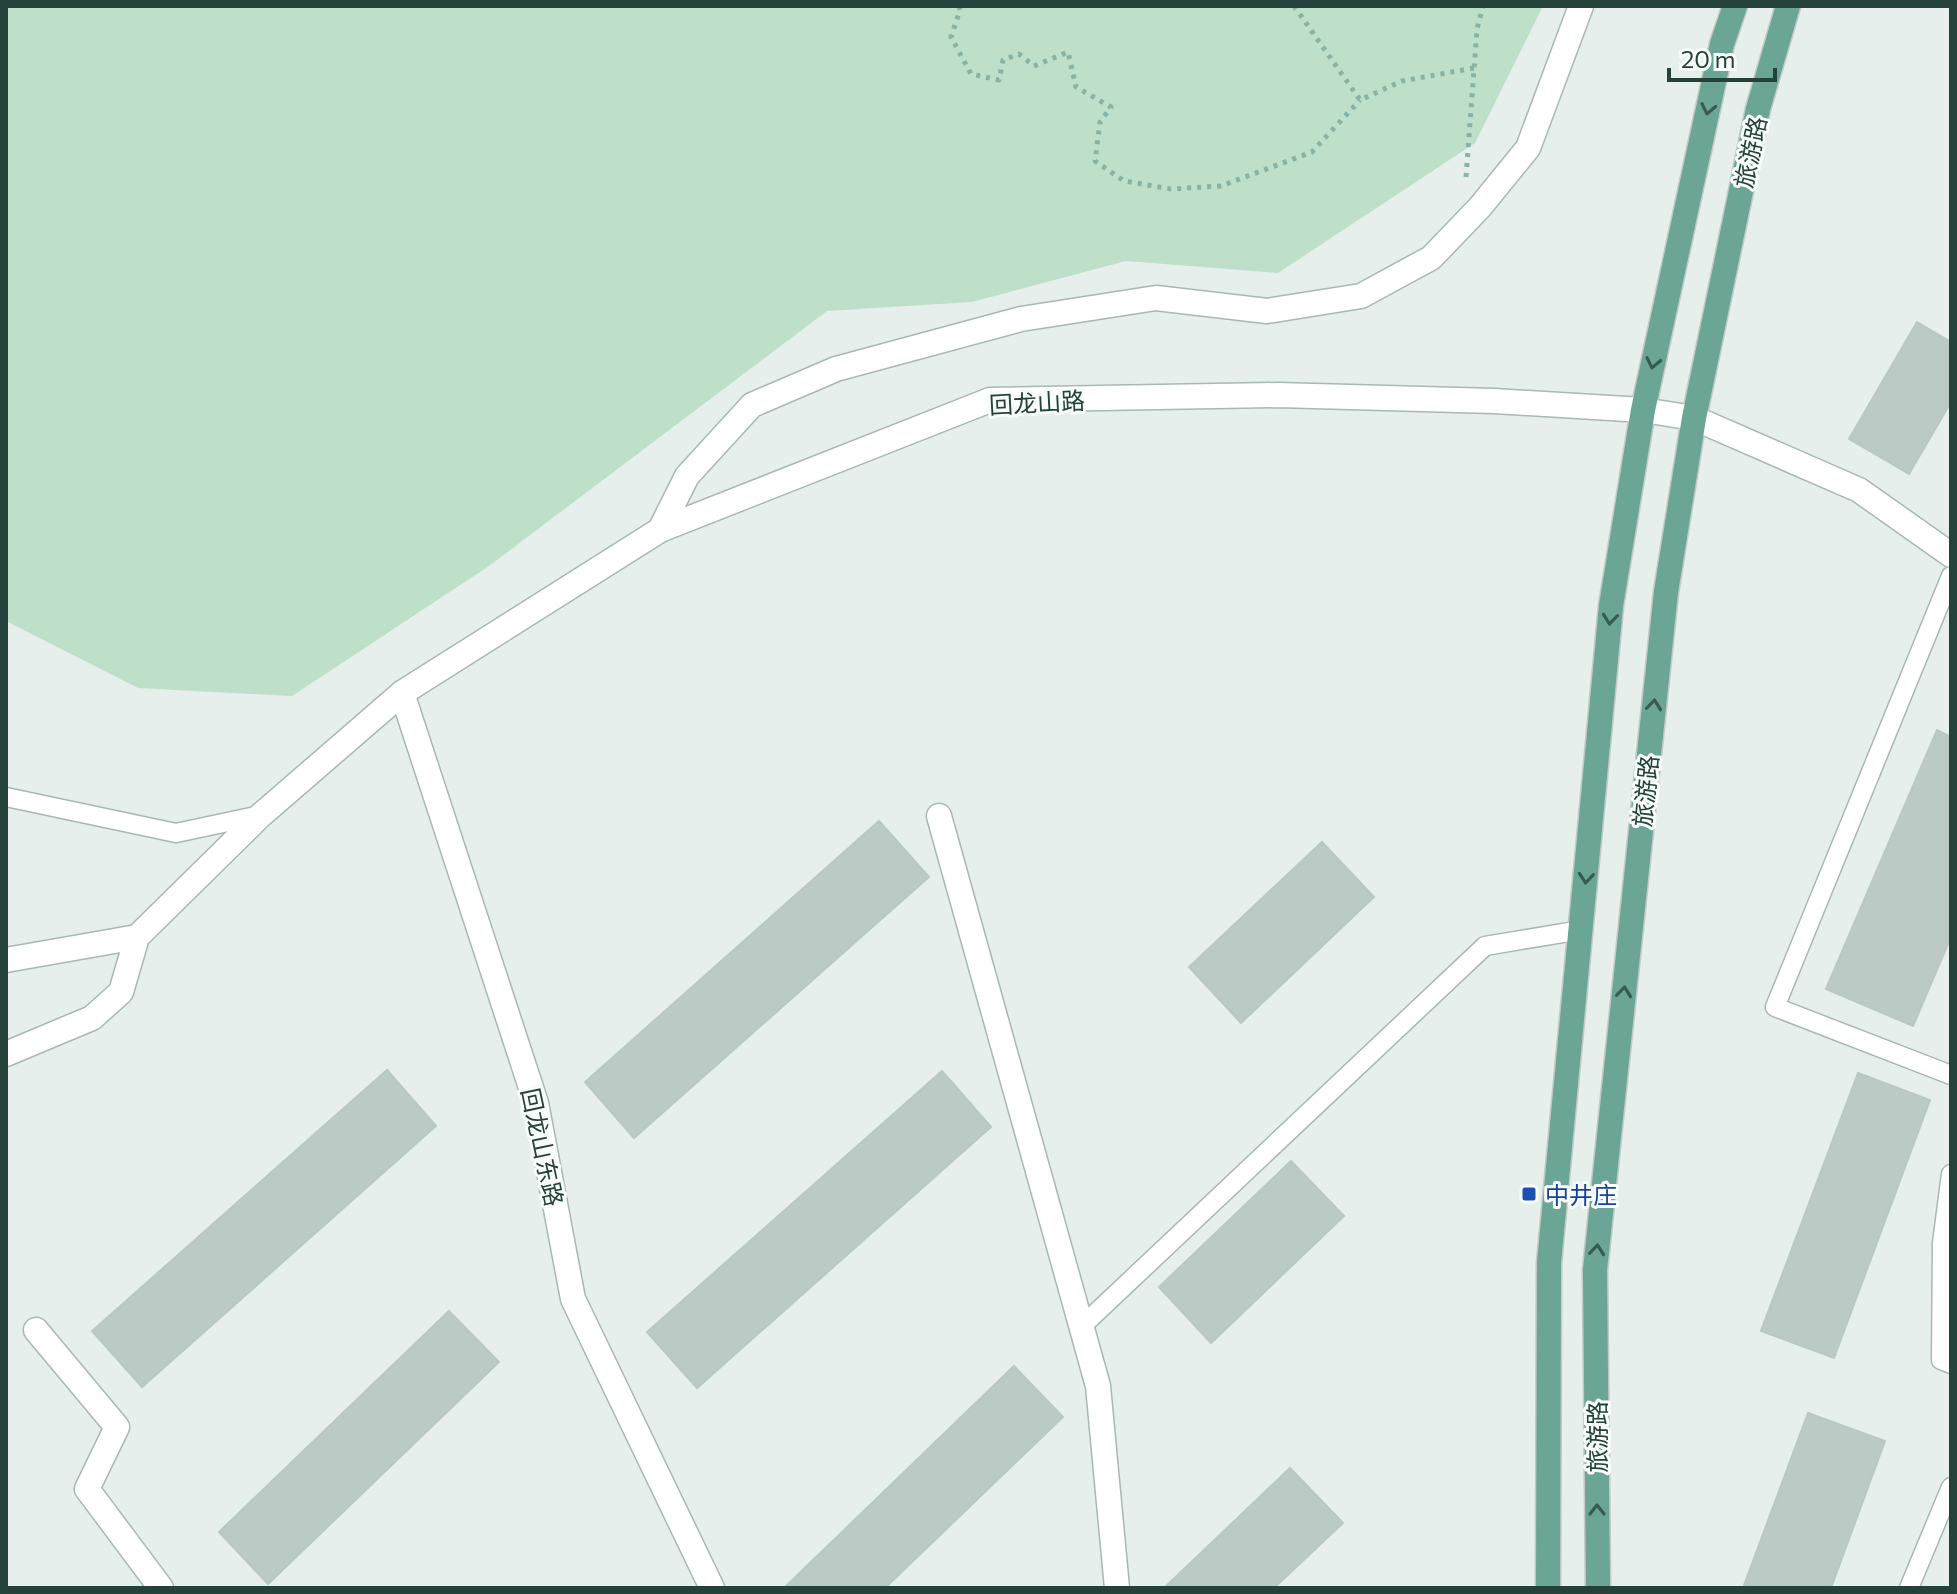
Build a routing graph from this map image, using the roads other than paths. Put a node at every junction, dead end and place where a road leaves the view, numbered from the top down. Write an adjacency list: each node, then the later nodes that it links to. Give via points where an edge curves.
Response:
1 (1581, 6): 6 (street, via 1528,148 1431,258 1361,296 1267,311 1156,298 1021,319 836,369 752,405 687,476)
2 (1735, 6): 4 (main road, 旅游路, one-way to 4, via 1722,44)
3 (1788, 6): 5 (main road, 旅游路, via 1758,109)
4 (1643, 410): 5 (street, 回龙山路); 6 (street, 回龙山路, via 1278,395 990,400); 13 (main road, 旅游路, one-way to 13, via 1611,606)
5 (1694, 418): 7 (street, 回龙山路, via 1859,490); 27 (main road, 旅游路, one-way to 5, via 1595,1270 1666,592)
6 (660, 530): 9 (street, 回龙山路)
7 (1951, 555)
8 (1951, 576): 17 (lane, via 1775,1007)
9 (402, 693): 11 (street, 回龙山路); 24 (street, 回龙山东路, via 536,1103 573,1299)
10 (6, 797): 11 (lane, via 176,833)
11 (261, 815): 14 (street, 回龙山路)
12 (939, 816): 19 (street)
13 (1581, 930): 19 (lane, via 1485,946); 26 (main road, 旅游路, via 1549,1263)
14 (137, 937): 15 (street); 16 (street, via 121,992 92,1018)
15 (6, 960)
16 (6, 1054)
17 (1951, 1075)
18 (1951, 1174): 21 (lane, via 1942,1243 1941,1360)
19 (1082, 1326): 25 (street, via 1098,1386)
20 (36, 1330): 23 (street, via 117,1427 87,1489)
21 (1951, 1364)
22 (1951, 1487): 28 (lane)
23 (161, 1588)
24 (712, 1588)
25 (1117, 1588)
26 (1548, 1588)
27 (1598, 1588)
28 (1909, 1588)

